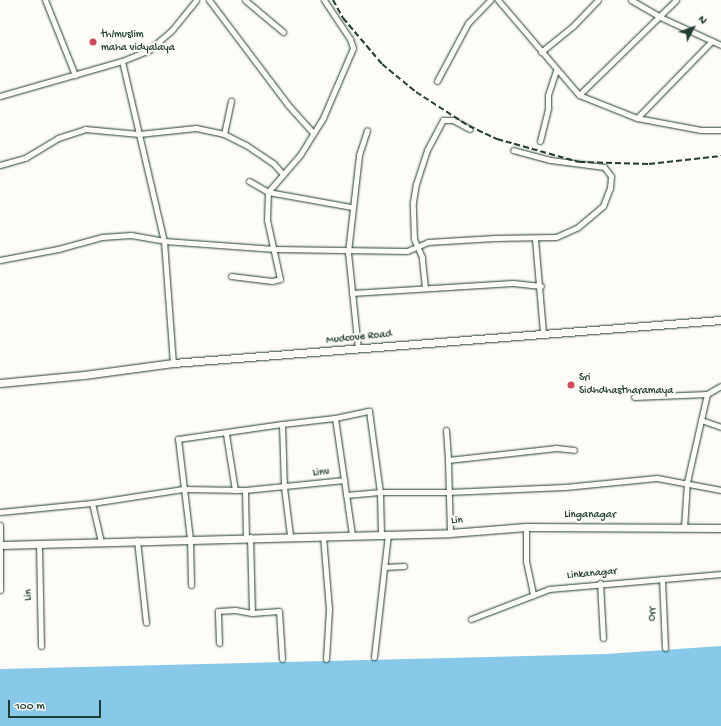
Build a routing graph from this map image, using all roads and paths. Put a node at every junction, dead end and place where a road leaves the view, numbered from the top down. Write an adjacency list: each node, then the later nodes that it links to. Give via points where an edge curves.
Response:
1 (45, 0): 18 (street)
2 (196, 0): 16 (street, via 159,43)
3 (209, 0): 27 (street, via 288,105)
4 (245, 0): 12 (street)
5 (324, 0): 27 (street, via 350,39 353,48 333,99)
6 (490, 0): 19 (street, via 468,23)
7 (498, 0): 15 (street)
8 (598, 0): 15 (street, via 573,26)
9 (631, 0): 11 (street)
10 (676, 0): 11 (street)
11 (660, 17): 13 (street); 20 (street)
12 (283, 32)
13 (712, 41): 14 (street); 23 (street)
14 (721, 45)
15 (541, 52): 17 (street)
16 (122, 61): 18 (street); 28 (street)
17 (556, 72): 20 (street); 30 (street, via 548,95 548,108)
18 (75, 75): 21 (street)
19 (436, 81)
20 (579, 95): 23 (street)
21 (0, 96)
22 (232, 101): 29 (street)
23 (637, 118): 26 (street, via 701,130)
24 (470, 129): 39 (street, via 446,118 433,138 414,192 413,229)
25 (367, 130): 36 (street, via 358,155)
26 (721, 130)
27 (313, 133): 33 (street)
28 (139, 134): 29 (street, via 196,128); 32 (street, via 85,129 58,138 26,158); 38 (street)
29 (224, 134): 33 (street, via 273,163)
30 (540, 141)
31 (513, 150): 37 (street, via 550,160 604,166 611,176 606,199 596,214 563,235)
32 (0, 166)
33 (283, 174): 35 (street)
34 (249, 181): 35 (street)
35 (268, 192): 36 (street); 40 (street, via 267,220)
36 (351, 207): 41 (street)
37 (536, 239): 39 (street, via 495,238 428,242); 44 (street)
38 (164, 241): 40 (street); 42 (street, via 131,235 102,237 58,249); 50 (street)
39 (416, 248): 41 (street, via 407,251); 45 (street, via 422,258)
40 (274, 250): 41 (street); 43 (street, via 280,273 277,281)
41 (348, 252): 46 (street)
42 (0, 260)
43 (231, 276)
44 (541, 286): 45 (street, via 513,283); 48 (street)
45 (425, 288): 46 (street)
46 (352, 293): 49 (street)
47 (721, 320): 48 (street, Mudcove Road)
48 (543, 333): 49 (street, Mudcove Road)
49 (358, 349): 50 (street, Mudcove Road)
50 (173, 363): 51 (street, Mudcove Road)
51 (0, 383)
52 (721, 386): 53 (street)
53 (707, 394): 54 (street); 56 (street)
54 (634, 397)
55 (335, 418): 57 (street); 63 (street); 70 (street, via 369,410)
56 (701, 420): 58 (street); 64 (street)
57 (282, 424): 60 (street); 65 (street)
58 (721, 427)
59 (446, 430): 62 (street)
60 (226, 434): 66 (street, via 178,439); 67 (street)
61 (574, 450): 62 (street, via 556,448)
62 (448, 460): 71 (street)
63 (344, 480): 65 (street, Linv); 72 (street, Linv)
64 (686, 482): 69 (street); 71 (street, via 657,478 565,487); 77 (street)
65 (284, 487): 68 (street, Linv); 81 (street)
66 (183, 489): 67 (street); 73 (street); 85 (street)
67 (235, 490): 68 (street)
68 (245, 490): 84 (street)
69 (721, 490)
70 (380, 492): 71 (street); 72 (street); 80 (street)
71 (448, 492): 79 (street)
72 (346, 495): 82 (street, Linv)
73 (92, 503): 74 (street); 87 (street)
74 (0, 512)
75 (0, 525): 89 (street)
76 (526, 527): 77 (street, Linganagar); 79 (street, Lin); 97 (street, via 526,561)
77 (684, 528): 78 (street, Linganagar)
78 (721, 528)
79 (450, 533): 80 (street, Lin)
80 (385, 534): 82 (street, Lin); 91 (street)
81 (290, 535): 83 (street, Lin); 84 (street, Lin)
82 (352, 535): 83 (street, Lin)
83 (322, 536): 107 (street, via 329,609)
84 (248, 538): 85 (street, Lin); 98 (street)
85 (190, 539): 86 (street, Lin); 95 (street)
86 (137, 540): 87 (street, Lin); 100 (street)
87 (101, 542): 88 (street, Lin)
88 (39, 544): 89 (street, Lin); 103 (street, Lin)
89 (1, 545): 96 (street)
90 (404, 566): 91 (street)
91 (384, 567): 105 (street)
92 (721, 574): 93 (street, Linkanagar)
93 (662, 579): 94 (street, Linkanagar); 104 (street, Orr)
94 (600, 583): 97 (street, Linkanagar, via 562,587); 101 (street)
95 (191, 585)
96 (0, 590)
97 (533, 595): 99 (street, Linkanagar)
98 (252, 613): 102 (street, via 235,610 218,612); 106 (street, via 279,611)
99 (471, 619)
100 (146, 623)
101 (603, 638)
102 (219, 642)
103 (41, 646)
104 (664, 648)
105 (374, 657)
106 (282, 659)
107 (326, 659)

